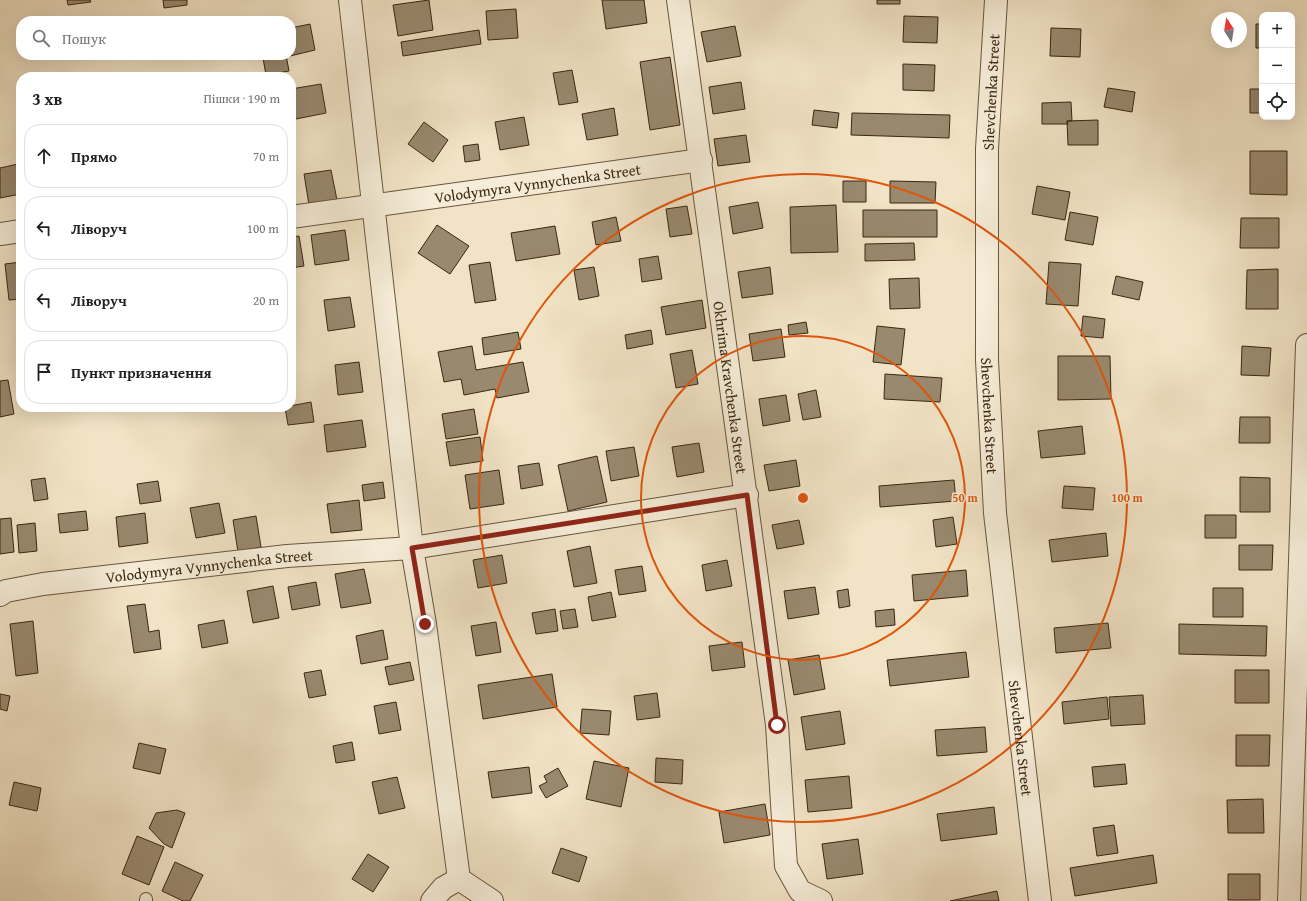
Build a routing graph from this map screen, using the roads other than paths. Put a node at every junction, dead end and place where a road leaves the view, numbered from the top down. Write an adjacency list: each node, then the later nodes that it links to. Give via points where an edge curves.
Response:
1 (350, 0): 5 (street)
2 (678, 0): 4 (street, Okhrima Kravchenka Street)
3 (996, 0): 17 (street, Shevchenka Street, via 987,149 987,360 996,512)
4 (700, 160): 5 (street, Volodymyra Vynnychenka Street); 10 (street, Okhrima Kravchenka Street)
5 (374, 204): 6 (street, Volodymyra Vynnychenka Street); 11 (street)
6 (296, 216)
7 (16, 232): 8 (street)
8 (0, 234)
9 (1307, 345): 18 (street)
10 (747, 495): 11 (street, Volodymyra Vynnychenka Street); 16 (street, Okhrima Kravchenka Street, via 777,725 786,866 800,892)
11 (412, 548): 12 (street, Volodymyra Vynnychenka Street, via 287,556 44,584); 13 (street, via 425,624)
12 (3, 593)
13 (459, 879): 14 (street, via 443,888); 15 (street)
14 (432, 901)
15 (492, 901)
16 (821, 901)
17 (1040, 901)
18 (1289, 901)

